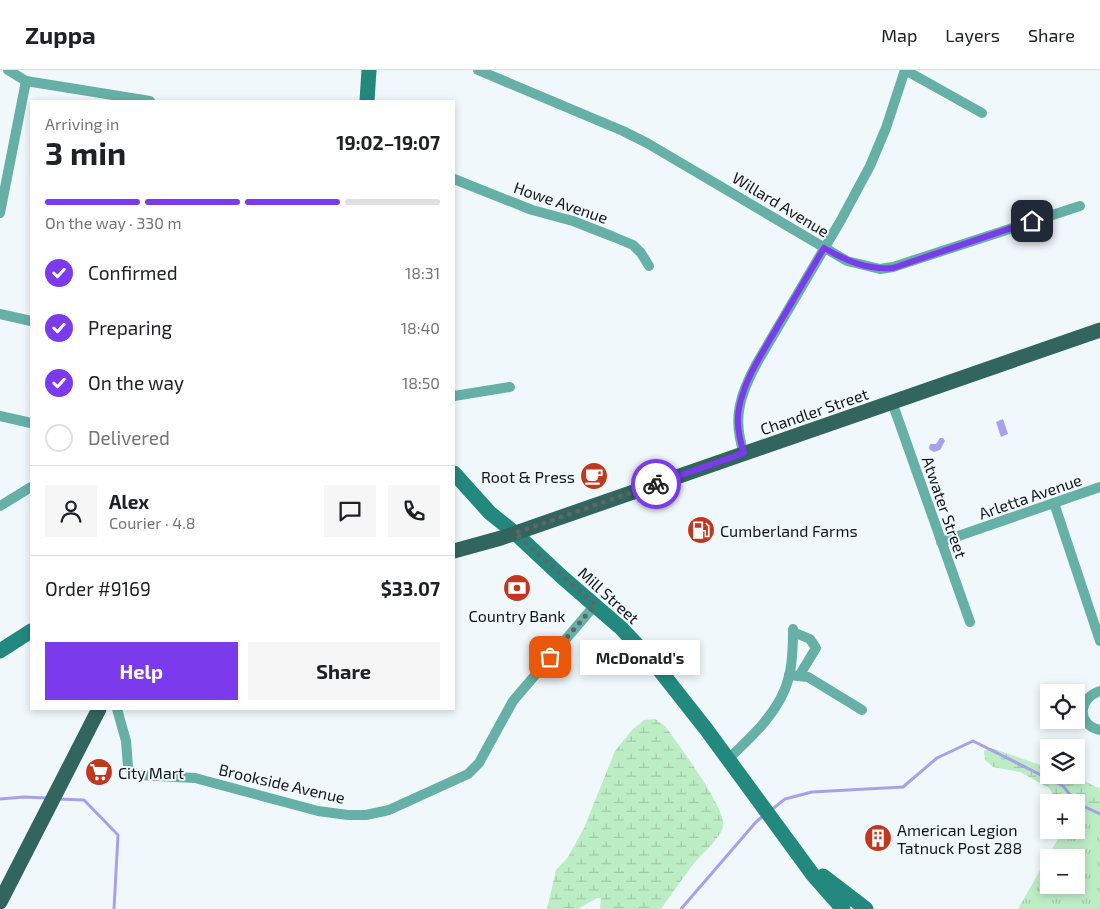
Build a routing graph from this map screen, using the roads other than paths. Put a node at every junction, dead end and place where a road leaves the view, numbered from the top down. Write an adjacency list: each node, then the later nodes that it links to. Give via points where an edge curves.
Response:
1 (8, 70): 5 (street)
2 (369, 70): 7 (main road)
3 (478, 70): 12 (street, Willard Avenue, via 623,131)
4 (905, 70): 8 (street); 12 (street, via 878,148)
5 (26, 81): 6 (street); 11 (street)
6 (144, 100)
7 (367, 100)
8 (982, 113)
9 (455, 179): 13 (street, Howe Avenue, via 633,245)
10 (1080, 206): 12 (street, Willard Avenue, via 893,268 865,266)
11 (0, 213)
12 (824, 248): 22 (street, via 746,385 738,421)
13 (649, 266)
14 (0, 314): 15 (street)
15 (30, 321)
16 (1100, 330): 19 (main road, Chandler Street)
17 (510, 387): 18 (street)
18 (455, 396)
19 (892, 402): 22 (main road, Chandler Street); 29 (street, Atwater Street)
20 (0, 416): 21 (street)
21 (30, 422)
22 (744, 453): 28 (main road, Chandler Street)
23 (455, 474): 28 (main road, Mill Street, via 490,513)
24 (1100, 487): 26 (street, Arletta Avenue)
25 (30, 488): 27 (street)
26 (1054, 503): 29 (street, Arletta Avenue); 34 (street)
27 (0, 506)
28 (515, 533): 30 (main road, Chandler Street); 31 (main road, Mill Street)
29 (942, 542): 32 (street, Atwater Street)
30 (455, 551)
31 (595, 605): 39 (street, Brookside Avenue, via 513,701 479,763 468,774 389,810 366,815 318,811 198,779 132,772 128,767 126,741); 42 (main road, Mill Street, via 654,663)
32 (970, 622)
33 (30, 632): 35 (main road)
34 (1100, 641)
35 (0, 651)
36 (794, 676): 36 (street, via 816,648 810,639 793,631); 40 (street, via 808,678); 42 (street, via 770,713)
37 (1100, 691): 41 (street, via 1087,699 1083,711 1087,724)
38 (98, 710): 44 (main road)
39 (117, 710)
40 (862, 710)
41 (1100, 730)
42 (728, 759): 43 (main road, Mill Street)
43 (797, 854): 45 (main road, Mill Street); 46 (main road, Mill Street)
44 (1, 898)
45 (844, 909)
46 (866, 909)

